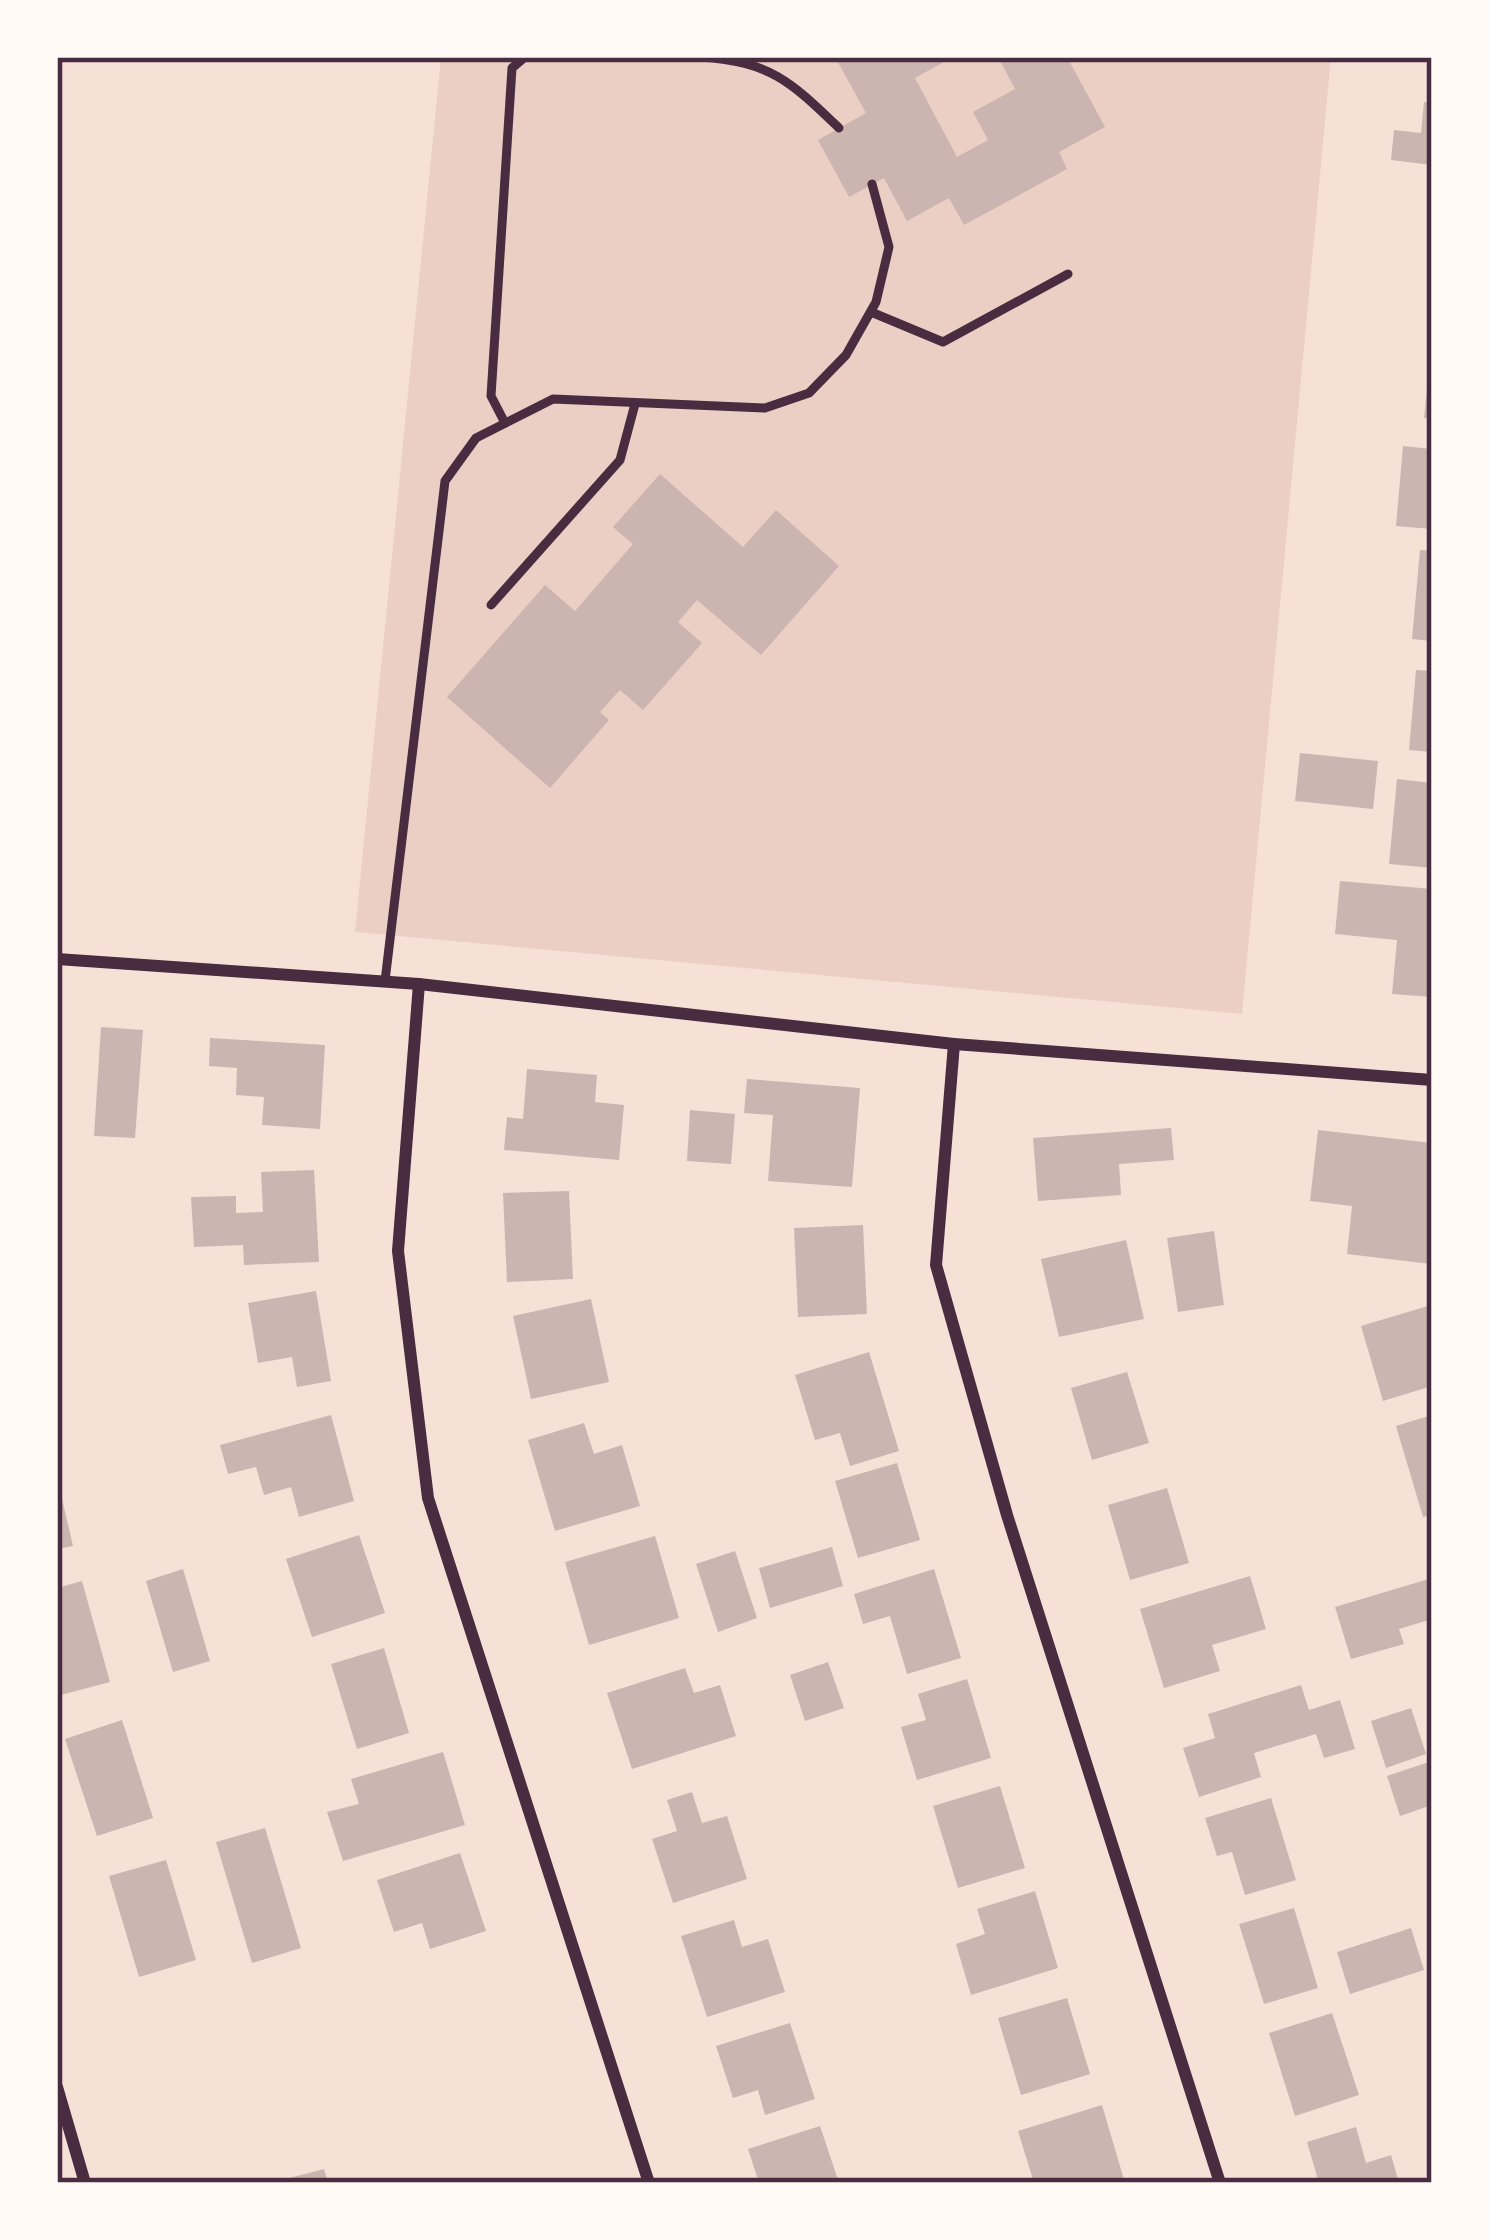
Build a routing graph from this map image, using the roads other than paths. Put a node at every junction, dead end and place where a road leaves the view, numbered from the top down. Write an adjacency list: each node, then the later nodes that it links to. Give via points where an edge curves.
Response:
1 (525, 57): 8 (lane, via 512,68 491,396)
2 (700, 57): 3 (lane, via 753,62 795,86)
3 (839, 128)
4 (872, 184): 6 (lane, via 890,247)
5 (1068, 274): 6 (lane, via 943,342)
6 (871, 312): 7 (lane, via 846,355 808,393 765,408)
7 (634, 404): 8 (lane, via 553,400); 9 (lane, via 620,460)
8 (505, 423): 11 (lane, via 476,438 445,481)
9 (491, 605)
10 (57, 959): 11 (street)
11 (385, 981): 12 (street)
12 (418, 984): 13 (street); 17 (street, via 398,1251 428,1498)
13 (954, 1044): 14 (street); 18 (street, via 936,1265 1007,1515)
14 (1432, 1080)
15 (57, 2087): 16 (street)
16 (85, 2183)
17 (649, 2183)
18 (1220, 2183)

